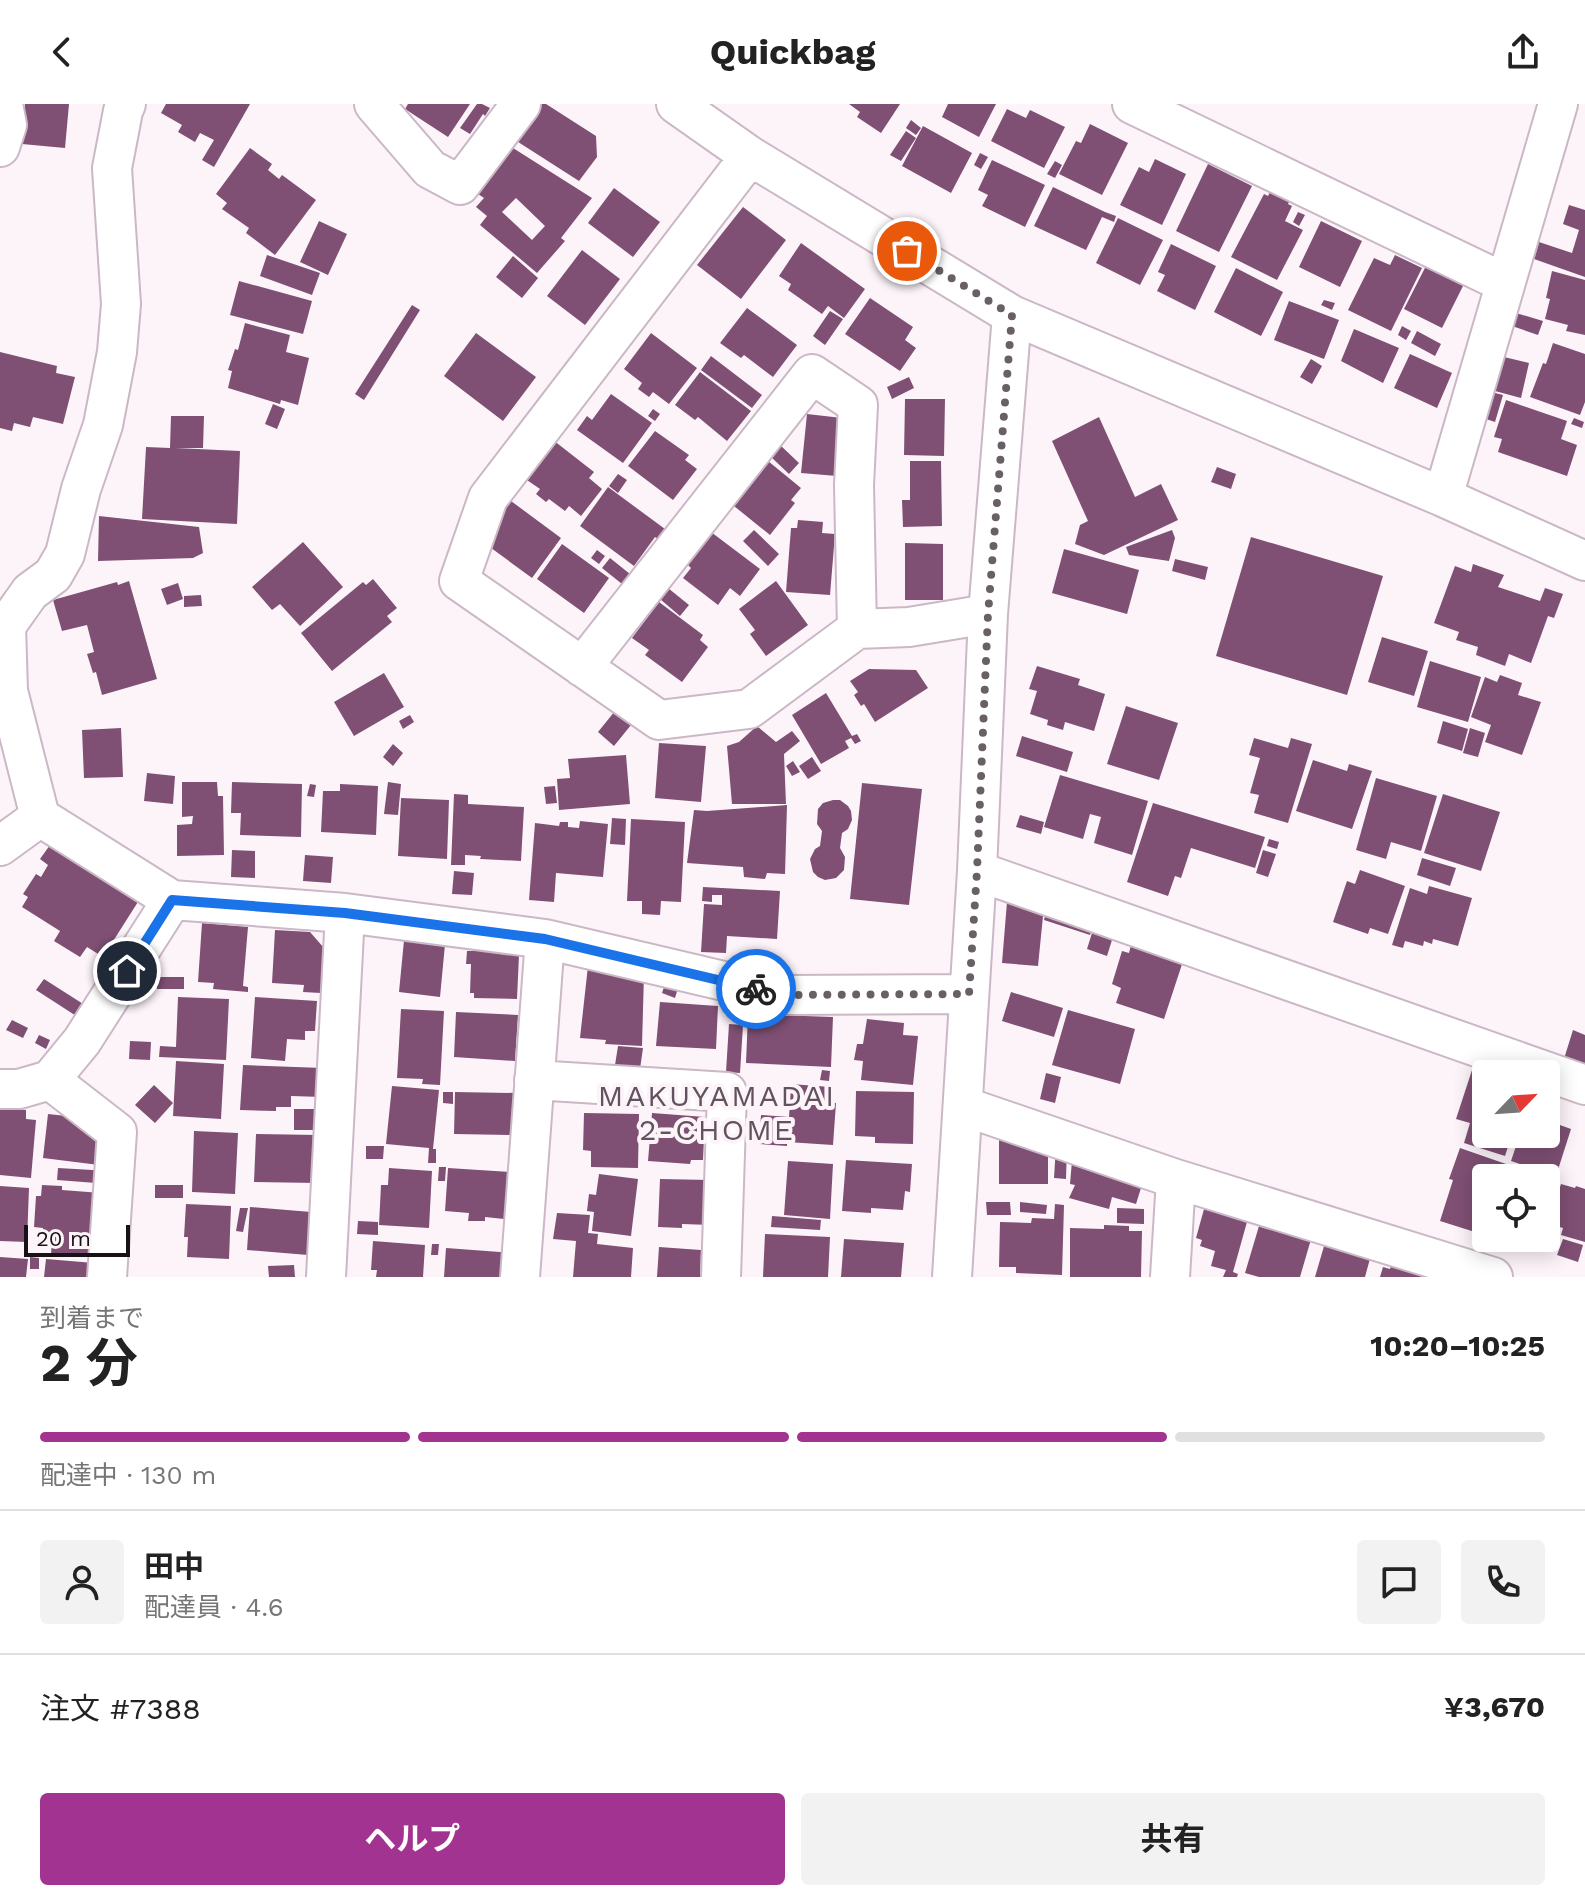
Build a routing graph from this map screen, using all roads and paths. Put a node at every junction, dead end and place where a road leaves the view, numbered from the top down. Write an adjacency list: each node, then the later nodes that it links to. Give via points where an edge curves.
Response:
1 (3, 104): 8 (street, via 7,125)
2 (126, 104): 17 (street, via 112,168 121,304 103,425 65,554 53,575 30,592 6,626 8,691)
3 (374, 104): 4 (street, via 430,169 460,185)
4 (521, 104)
5 (676, 104): 9 (street)
6 (1132, 104): 10 (street)
7 (1558, 104): 10 (street)
8 (0, 147)
9 (750, 156): 11 (street); 16 (street, via 488,498 459,581)
10 (1505, 283): 12 (street)
11 (1012, 315): 12 (street); 14 (street)
12 (1443, 497): 13 (street)
13 (1585, 561)
14 (988, 614): 15 (street); 19 (street)
15 (857, 629): 16 (street, via 749,709 659,720); 16 (street, via 858,405 812,374)
16 (582, 667)
17 (40, 817): 18 (street); 20 (street)
18 (0, 846)
19 (977, 871): 23 (street); 26 (street)
20 (172, 900): 21 (street); 24 (street, via 82,1041)
21 (345, 913): 22 (street); 31 (street)
22 (545, 939): 23 (street, via 783,995); 25 (street)
23 (969, 994): 28 (street)
24 (50, 1080): 27 (street); 30 (street, via 117,1132)
25 (534, 1080): 32 (street); 33 (street, via 727,1092)
26 (1585, 1085)
27 (0, 1089)
28 (963, 1106): 29 (street); 34 (street)
29 (1176, 1179): 35 (street); 36 (street)
30 (107, 1277)
31 (326, 1277)
32 (520, 1277)
33 (721, 1277)
34 (952, 1277)
35 (1170, 1277)
36 (1493, 1277)

